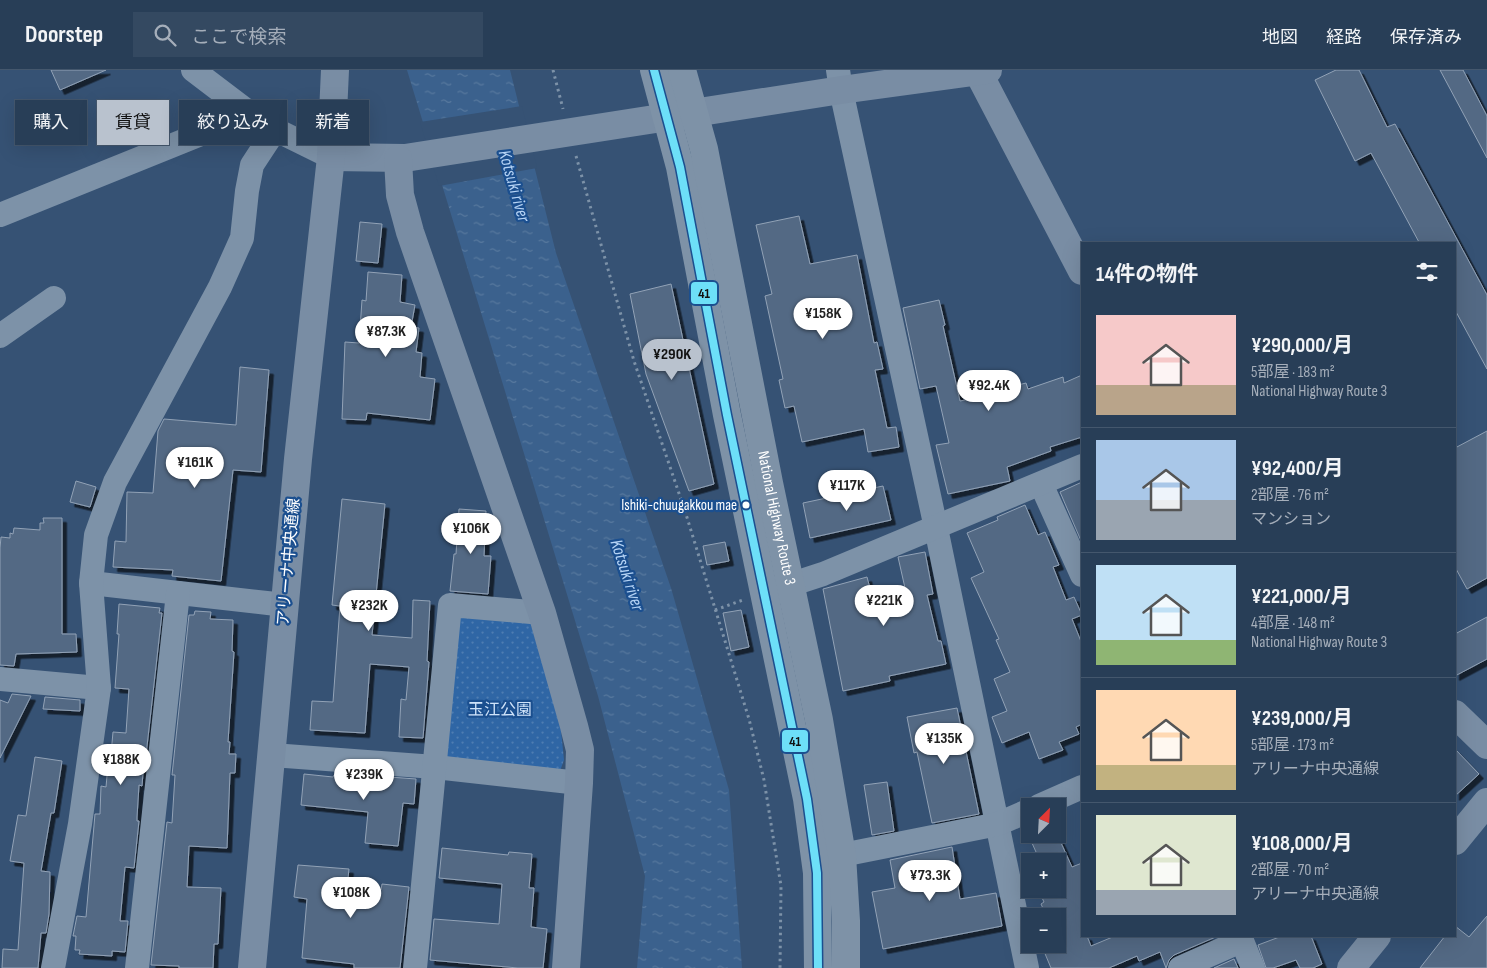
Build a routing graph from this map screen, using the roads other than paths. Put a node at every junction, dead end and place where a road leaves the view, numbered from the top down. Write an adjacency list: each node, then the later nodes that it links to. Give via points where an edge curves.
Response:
1 (194, 70): 7 (street)
2 (335, 70): 13 (street, アリーナ中央通線)
3 (654, 70): 9 (highway, National Highway Route 3)
4 (682, 70): 8 (highway, National Highway Route 3)
5 (981, 71): 6 (street); 16 (street)
6 (839, 80): 8 (street); 21 (street)
7 (234, 100)
8 (694, 114): 9 (street); 24 (highway, National Highway Route 3, via 704,149)
9 (666, 118): 14 (street); 26 (highway, National Highway Route 3, via 680,167)
10 (287, 135): 13 (street)
11 (179, 143): 15 (street)
12 (261, 145): 23 (street, via 252,165 242,238 220,287 115,482 96,535)
13 (331, 157): 14 (street); 27 (street, アリーナ中央通線)
14 (401, 158): 28 (street, via 400,194 410,232)
15 (1, 212)
16 (1081, 269)
17 (54, 298): 18 (street)
18 (0, 336)
19 (1081, 466): 20 (street)
20 (1041, 484): 21 (street); 22 (street)
21 (936, 528): 24 (street); 40 (street)
22 (1081, 572)
23 (91, 582): 25 (street); 30 (street)
24 (790, 585): 26 (street); 42 (highway, National Highway Route 3, via 819,720)
25 (178, 593): 27 (street); 46 (street)
26 (765, 593): 50 (highway, National Highway Route 3, via 807,799 818,873)
27 (285, 605): 33 (street, アリーナ中央通線)
28 (542, 613): 34 (street, via 450,605); 35 (street, via 580,750)
29 (0, 679): 30 (street)
30 (99, 688): 45 (street, via 80,824)
31 (1456, 715): 32 (street)
32 (1487, 745)
33 (272, 755): 34 (street); 47 (street, アリーナ中央通線)
34 (435, 767): 35 (street); 48 (street)
35 (579, 783): 49 (street)
36 (1081, 788): 37 (street)
37 (1058, 798)
38 (1487, 802): 41 (street)
39 (1021, 814): 40 (street)
40 (998, 824): 42 (street); 52 (street)
41 (1456, 840)
42 (842, 854): 51 (highway, National Highway Route 3)
43 (1376, 937): 55 (street)
44 (1240, 938): 53 (street); 54 (street)
45 (53, 968)
46 (137, 968)
47 (252, 968)
48 (415, 968)
49 (566, 968)
50 (818, 968)
51 (846, 968)
52 (1027, 968)
53 (1180, 968)
54 (1253, 968)
55 (1351, 968)

